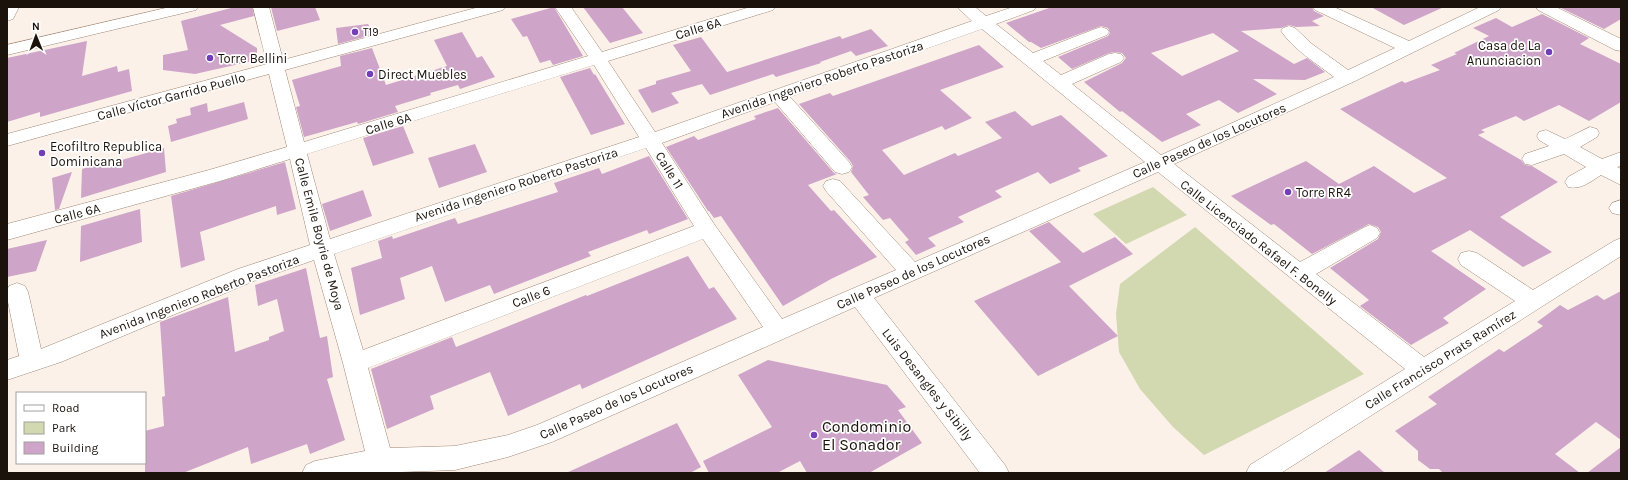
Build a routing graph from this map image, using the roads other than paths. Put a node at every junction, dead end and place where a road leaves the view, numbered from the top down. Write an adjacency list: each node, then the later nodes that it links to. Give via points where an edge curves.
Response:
1 (190, 7): 16 (street)
2 (261, 7): 20 (street, Calle Emile Boyrie de Moya)
3 (497, 7): 20 (street, Calle Víctor Garrido Puello)
4 (563, 7): 17 (street, Calle 11)
5 (767, 7): 17 (street, Calle 6A)
6 (965, 7): 11 (street, Calle Licenciado Rafael F. Bonelly)
7 (1028, 7): 11 (street, Avenida Ingeniero Roberto Pastoriza)
8 (1321, 7): 15 (street)
9 (1544, 7): 14 (street)
10 (1485, 8): 15 (street, Calle Paseo de los Locutores)
11 (985, 24): 19 (street, Calle Licenciado Rafael F. Bonelly); 23 (street, Avenida Ingeniero Roberto Pastoriza)
12 (1289, 31): 21 (street, via 1306,48)
13 (1102, 32): 19 (street)
14 (1621, 46)
15 (1409, 48): 21 (street, Calle Paseo de los Locutores)
16 (7, 50)
17 (598, 58): 27 (street, Calle 11); 29 (street, Calle 6A)
18 (1115, 58): 22 (street)
19 (1030, 60): 22 (street, Calle Licenciado Rafael F. Bonelly)
20 (277, 68): 26 (street, Calle Víctor Garrido Puello); 29 (street, Calle Emile Boyrie de Moya)
21 (1347, 78): 32 (street, Calle Paseo de los Locutores)
22 (1059, 83): 32 (street, Calle Licenciado Rafael F. Bonelly)
23 (778, 95): 27 (street, Avenida Ingeniero Roberto Pastoriza); 33 (street)
24 (1590, 133): 28 (street)
25 (1546, 136): 28 (street)
26 (7, 140)
27 (650, 140): 38 (street, Calle 11); 41 (street, Avenida Ingeniero Roberto Pastoriza)
28 (1564, 146): 31 (street); 34 (street)
29 (298, 151): 39 (street, Calle 6A); 41 (street, Calle Emile Boyrie de Moya)
30 (1621, 158): 34 (street)
31 (1532, 159)
32 (1158, 163): 44 (street, Calle Paseo de los Locutores); 45 (street, Calle Licenciado Rafael F. Bonelly)
33 (842, 167)
34 (1601, 167): 35 (street); 36 (street)
35 (1621, 178)
36 (1575, 182)
37 (833, 186): 44 (street)
38 (707, 229): 49 (street, Calle 11); 51 (street, Calle 6)
39 (7, 232)
40 (1370, 233): 45 (street)
41 (322, 250): 50 (street, Avenida Ingeniero Roberto Pastoriza, via 246,275); 51 (street, Calle Emile Boyrie de Moya)
42 (1618, 251): 48 (street, Calle Francisco Prats Ramírez)
43 (1469, 258): 48 (street)
44 (911, 272): 47 (street, Calle Paseo de los Locutores)
45 (1299, 273): 53 (street, Calle Licenciado Rafael F. Bonelly)
46 (17, 292): 50 (street)
47 (860, 295): 49 (street, Calle Paseo de los Locutores); 57 (street, Luis Desangles y Sibilly)
48 (1532, 301): 53 (street, Calle Francisco Prats Ramírez)
49 (778, 331): 55 (street, Calle Paseo de los Locutores, via 543,434)
50 (32, 362): 52 (street, Avenida Ingeniero Roberto Pastoriza)
51 (355, 363): 54 (street, Calle Emile Boyrie de Moya)
52 (7, 370)
53 (1423, 370): 58 (street, Calle Francisco Prats Ramírez)
54 (380, 460): 55 (street, Calle Paseo de los Locutores); 56 (street, Calle Paseo de los Locutores)
55 (458, 465)
56 (315, 473)
57 (996, 473)
58 (1258, 473)

